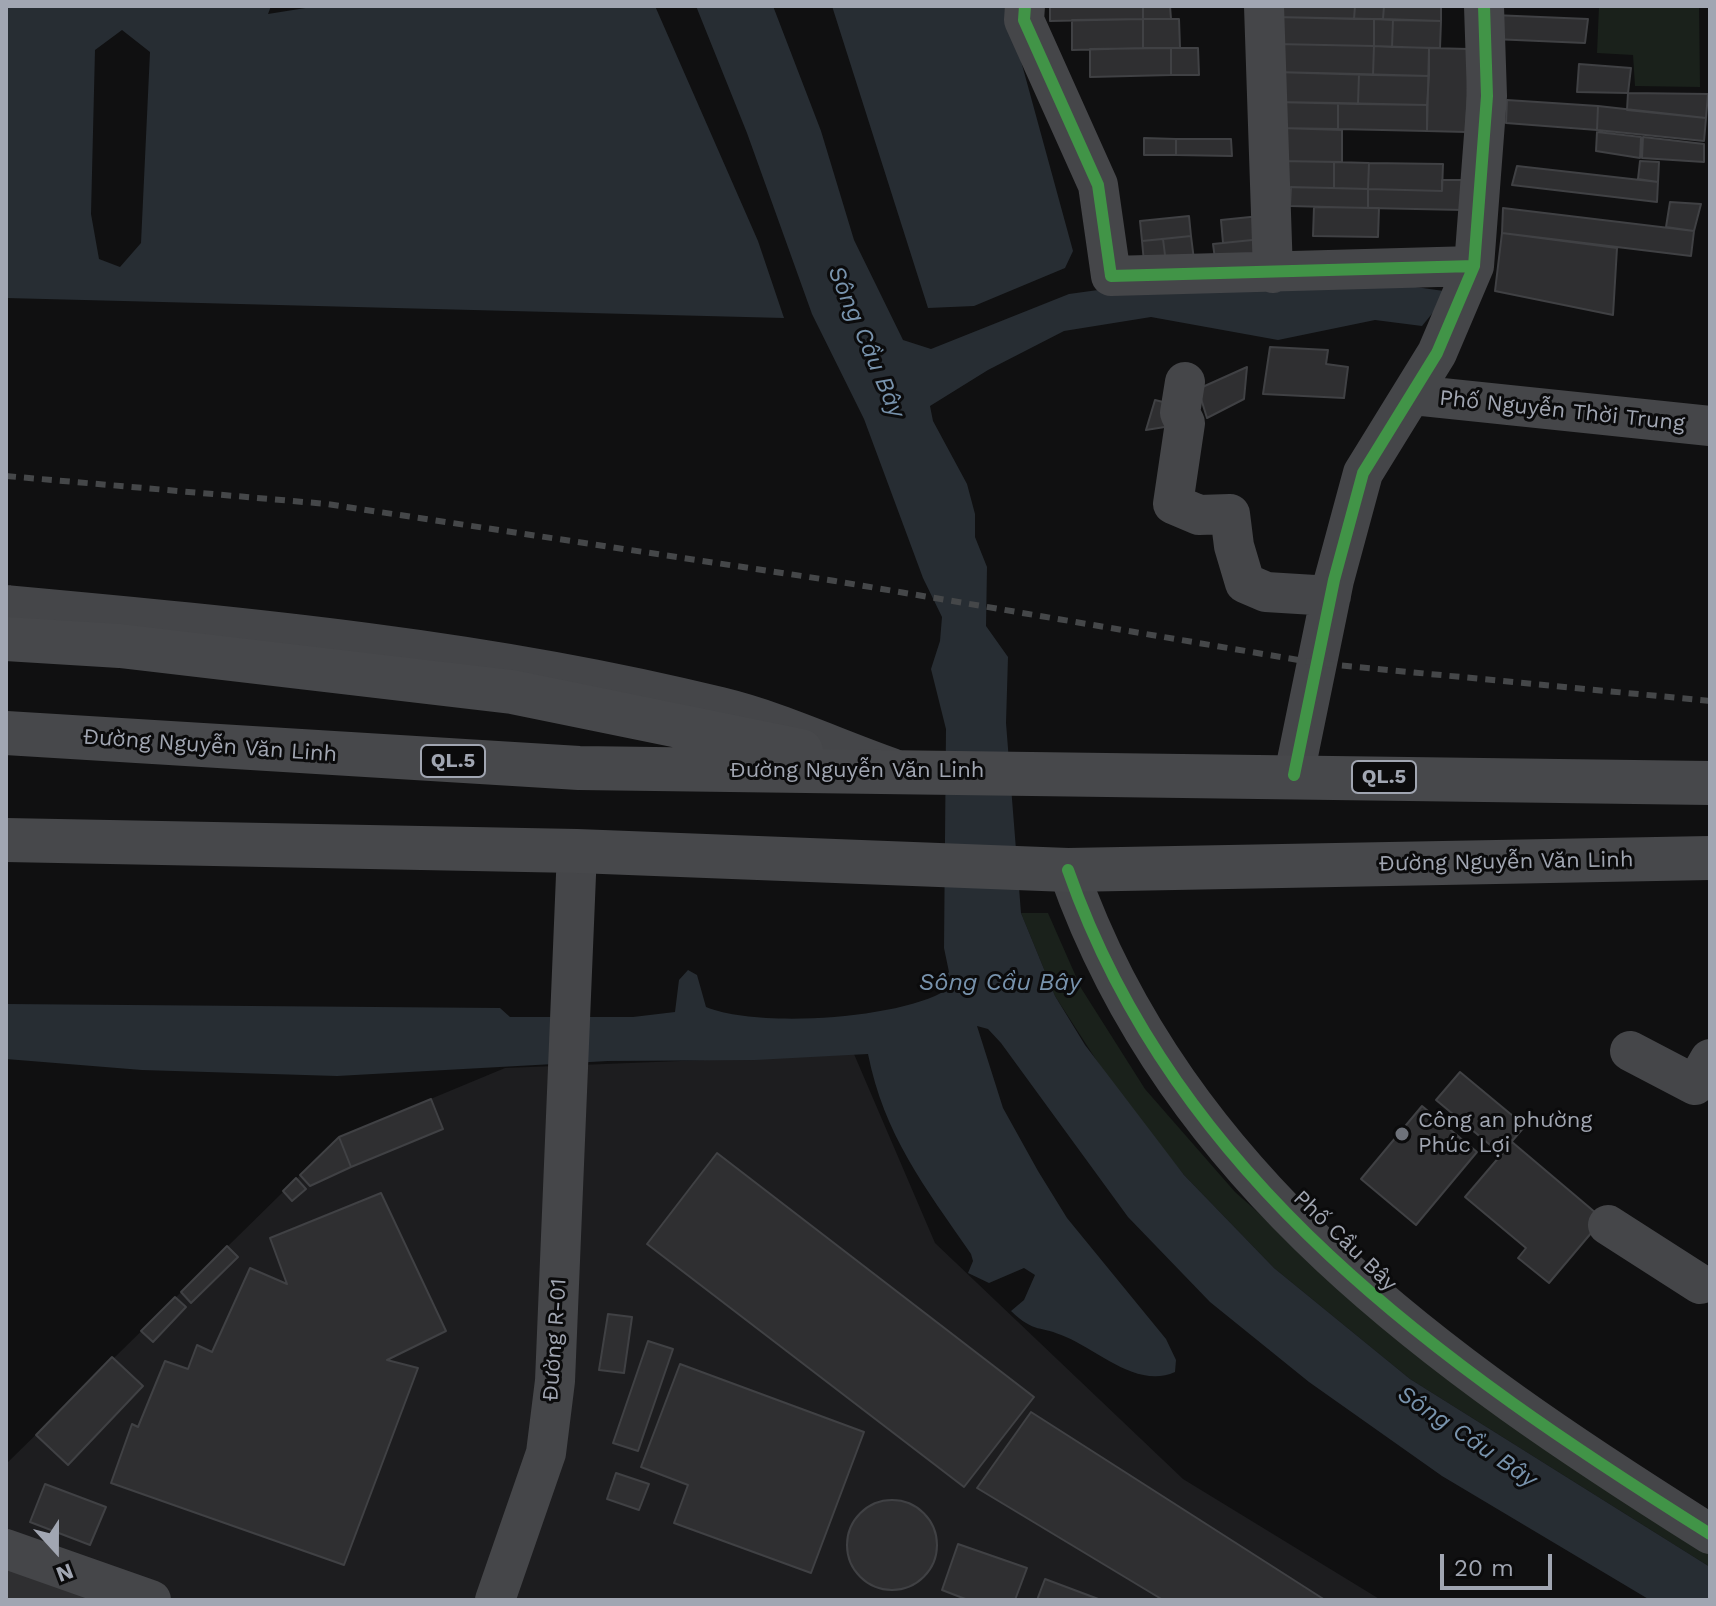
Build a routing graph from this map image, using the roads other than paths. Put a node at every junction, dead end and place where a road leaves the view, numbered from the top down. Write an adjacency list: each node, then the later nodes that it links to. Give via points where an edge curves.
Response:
1 (1025, 6): 5 (street, via 1024,20 1098,185 1111,276)
2 (1264, 6): 5 (street)
3 (1484, 6): 4 (street, via 1487,96)
4 (1474, 266): 5 (street); 7 (street, via 1447,333)
5 (1273, 273)
6 (1185, 382): 9 (street, via 1180,413 1185,423 1173,504 1199,515 1230,514 1245,583 1266,592)
7 (1413, 395): 8 (street, Phố Nguyễn Thời Trung); 9 (street, via 1363,473)
8 (1710, 426)
9 (1331, 596): 14 (street)
10 (6, 605): 13 (street, via 330,637 567,675 723,708)
11 (6, 639): 13 (highway, via 120,646 512,692)
12 (6, 733): 13 (highway, Đường Nguyễn Văn Linh / QL.5, via 579,768)
13 (901, 771): 14 (highway, Đường Nguyễn Văn Linh / QL.5)
14 (1294, 775): 15 (highway, Đường Nguyễn Văn Linh / QL.5)
15 (1710, 783)
16 (6, 840): 17 (highway, Đường Nguyễn Văn Linh)
17 (577, 851): 19 (highway, Đường Nguyễn Văn Linh); 27 (street, Đường R-01, via 555,1381 546,1453)
18 (1710, 858): 19 (highway, Đường Nguyễn Văn Linh)
19 (1064, 870): 24 (street, Phố Cầu Bây, via 1147,1039 1199,1114 1287,1216 1375,1298 1488,1389)
20 (1630, 1051): 21 (street, via 1695,1085)
21 (1710, 1059)
22 (1608, 1225): 23 (street)
23 (1707, 1277)
24 (1710, 1534)
25 (6, 1549): 26 (street)
26 (151, 1600)
27 (495, 1600)

